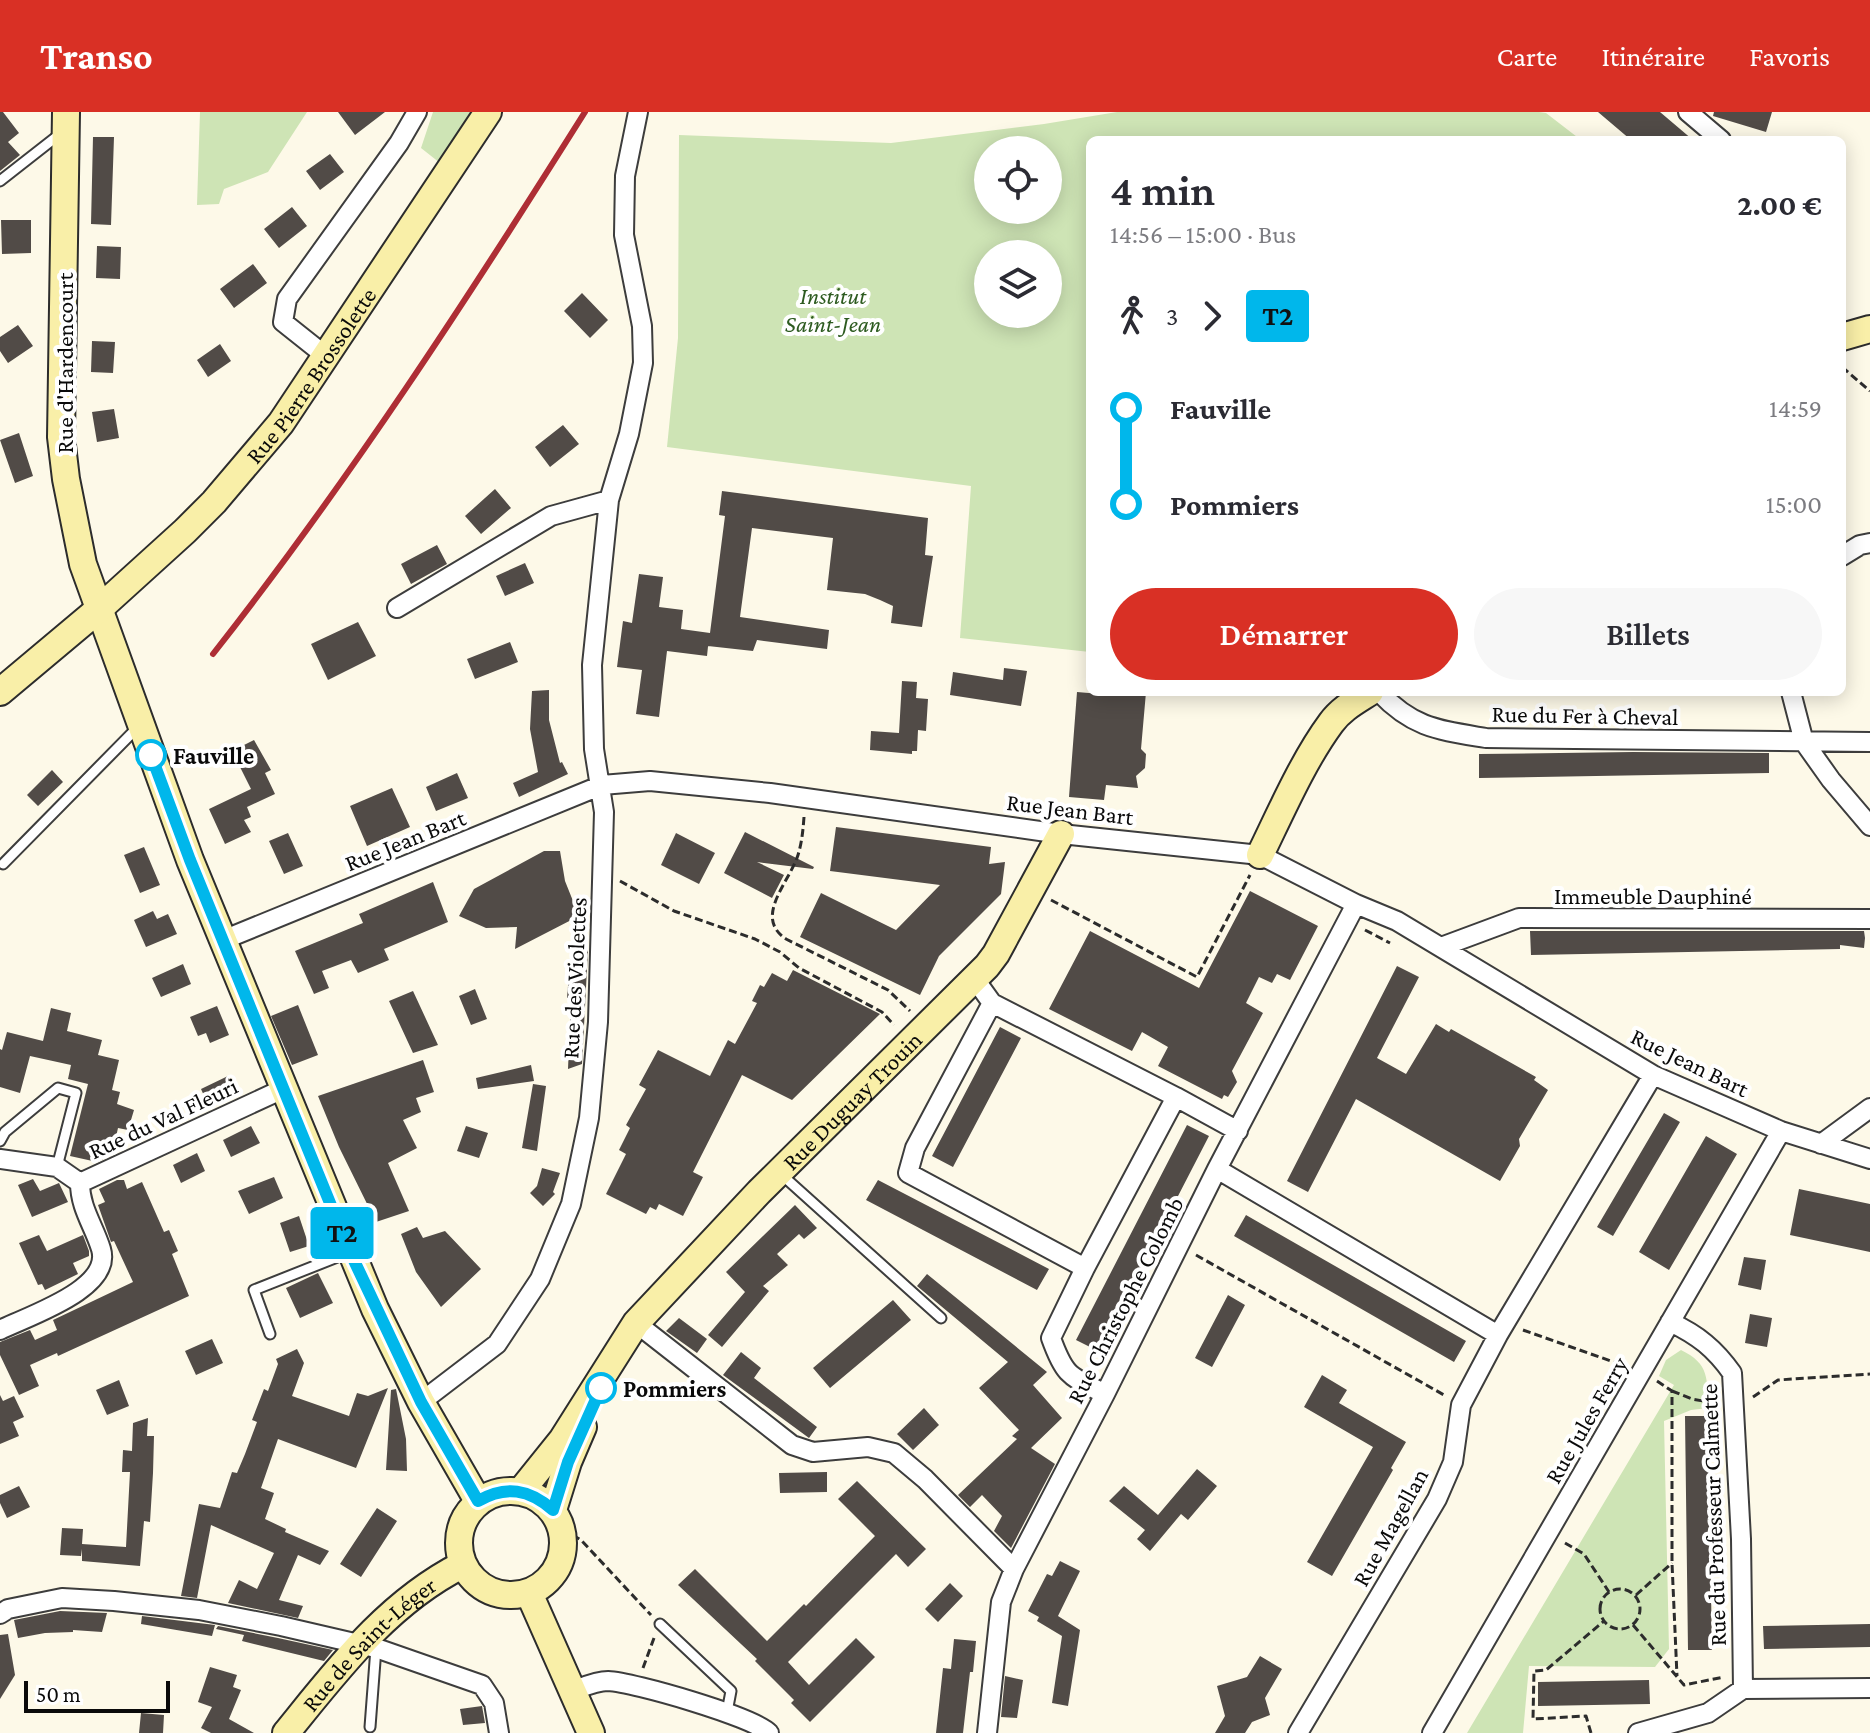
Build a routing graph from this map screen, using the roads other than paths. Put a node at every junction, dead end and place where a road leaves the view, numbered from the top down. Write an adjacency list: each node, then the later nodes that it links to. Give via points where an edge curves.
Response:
1 (417, 112): 10 (street, via 287,299 283,322)
2 (488, 112): 10 (main road, Rue Pierre Brossolette)
3 (638, 112): 11 (street, Rue des Violettes, via 625,176 624,235 642,326 643,363)
4 (1688, 112): 6 (street)
5 (66, 121): 7 (lane); 15 (main road, Rue d'Hardencourt, via 61,437 83,564)
6 (1716, 136)
7 (0, 181)
8 (1870, 329): 9 (main road)
9 (1846, 336)
10 (327, 357): 15 (main road, Rue Pierre Brossolette, via 281,423 214,502)
11 (609, 500): 14 (street, via 551,516); 23 (street, Rue des Violettes, via 592,665 594,749)
12 (1870, 543): 13 (street)
13 (1846, 554)
14 (397, 608)
15 (99, 609): 16 (main road, Rue Pierre Brossolette); 20 (main road, Rue d'Hardencourt)
16 (0, 692)
17 (1363, 696): 26 (main road, via 1331,722)
18 (1383, 696): 21 (street, Rue du Fer à Cheval, via 1398,712 1433,730 1486,738)
19 (1792, 696): 21 (street)
20 (140, 724): 27 (lane); 30 (main road, Rue d'Hardencourt)
21 (1804, 742): 22 (street, Rue du Fer à Cheval); 24 (street)
22 (1870, 742)
23 (602, 785): 25 (street, Rue Jean Bart, via 650,781 806,797); 30 (street, Rue Jean Bart); 58 (street, Rue des Violettes, via 598,1022 589,1118 571,1204 540,1279 497,1344)
24 (1870, 826)
25 (1061, 834): 26 (street, Rue Jean Bart); 32 (main road, Rue Duguay Trouin, via 996,954)
26 (1260, 855): 28 (street, Rue Jean Bart)
27 (3, 864)
28 (1352, 913): 31 (street, Rue Jean Bart, via 1397,921); 38 (street, Rue Christophe Colomb)
29 (1870, 919): 31 (street, Immeuble Dauphiné, via 1519,918)
30 (223, 940): 35 (main road, Rue d'Hardencourt)
31 (1441, 947): 34 (street, Rue Jean Bart)
32 (974, 978): 33 (street); 46 (main road, Rue Duguay Trouin)
33 (992, 1003): 36 (street); 49 (street, via 915,1148 908,1173)
34 (1653, 1075): 39 (street, Rue Jean Bart); 53 (street, Rue Magellan)
35 (283, 1089): 47 (street, Rue du Val Fleuri); 48 (main road, Rue d'Hardencourt)
36 (1176, 1097): 38 (street); 49 (street)
37 (1870, 1108): 41 (street)
38 (1238, 1131): 45 (street, Rue Christophe Colomb)
39 (1781, 1131): 41 (street, Rue Jean Bart); 51 (street, Rue Jules Ferry)
40 (0, 1141): 44 (lane, via 58,1088 76,1093)
41 (1821, 1144): 43 (street, Rue Jean Bart)
42 (0, 1159): 44 (street)
43 (1870, 1159)
44 (57, 1167): 47 (street)
45 (1217, 1169): 53 (street); 57 (street, Rue Christophe Colomb)
46 (779, 1172): 50 (lane); 52 (main road, Rue Duguay Trouin)
47 (80, 1183): 54 (street, Rue du Val Fleuri, via 80,1199 102,1253 100,1270 83,1290)
48 (350, 1252): 55 (lane, via 254,1290); 58 (main road, Rue d'Hardencourt)
49 (1085, 1268): 57 (street, via 1051,1338 1061,1366)
50 (941, 1318)
51 (1670, 1322): 68 (street, Rue du Professeur Calmette, via 1703,1339 1732,1373); 79 (street, Rue Jules Ferry)
52 (636, 1323): 56 (main road, Rue Duguay Trouin); 63 (street, via 792,1445 813,1452 868,1447 894,1453)
53 (1501, 1329): 78 (street, Rue Magellan, via 1461,1405 1453,1462 1437,1499)
54 (0, 1330)
55 (270, 1334)
56 (618, 1349): 59 (main road, Rue Duguay Trouin, via 562,1440); 61 (main road, Rue Duguay Trouin, via 568,1462)
57 (1105, 1394): 63 (street, Rue Christophe Colomb)
58 (421, 1402): 60 (main road, Rue d'Hardencourt)
59 (521, 1491): 60 (main road, via 506,1490); 61 (main road, via 539,1498)
60 (478, 1501): 62 (main road, via 459,1530)
61 (557, 1520): 64 (main road, via 563,1549 558,1568)
62 (462, 1565): 64 (main road, via 490,1592); 67 (main road, Rue de Saint-Léger, via 386,1617)
63 (1014, 1569): 77 (street, Rue Christophe Colomb, via 1001,1602)
64 (529, 1593): 70 (main road)
65 (0, 1614): 67 (street, via 62,1598 114,1601 199,1610)
66 (660, 1624): 71 (lane, via 731,1691)
67 (367, 1646): 72 (lane); 73 (main road, Rue de Saint-Léger); 74 (street, via 482,1685 494,1703)
68 (1743, 1681): 69 (street); 80 (street, via 1708,1713)
69 (1870, 1688)
70 (572, 1691): 71 (street, via 609,1681); 75 (main road)
71 (727, 1712): 76 (street)
72 (370, 1727)
73 (286, 1733)
74 (499, 1733)
75 (591, 1733)
76 (769, 1733)
77 (987, 1733)
78 (1298, 1733)
79 (1432, 1733)
80 (1638, 1733)

